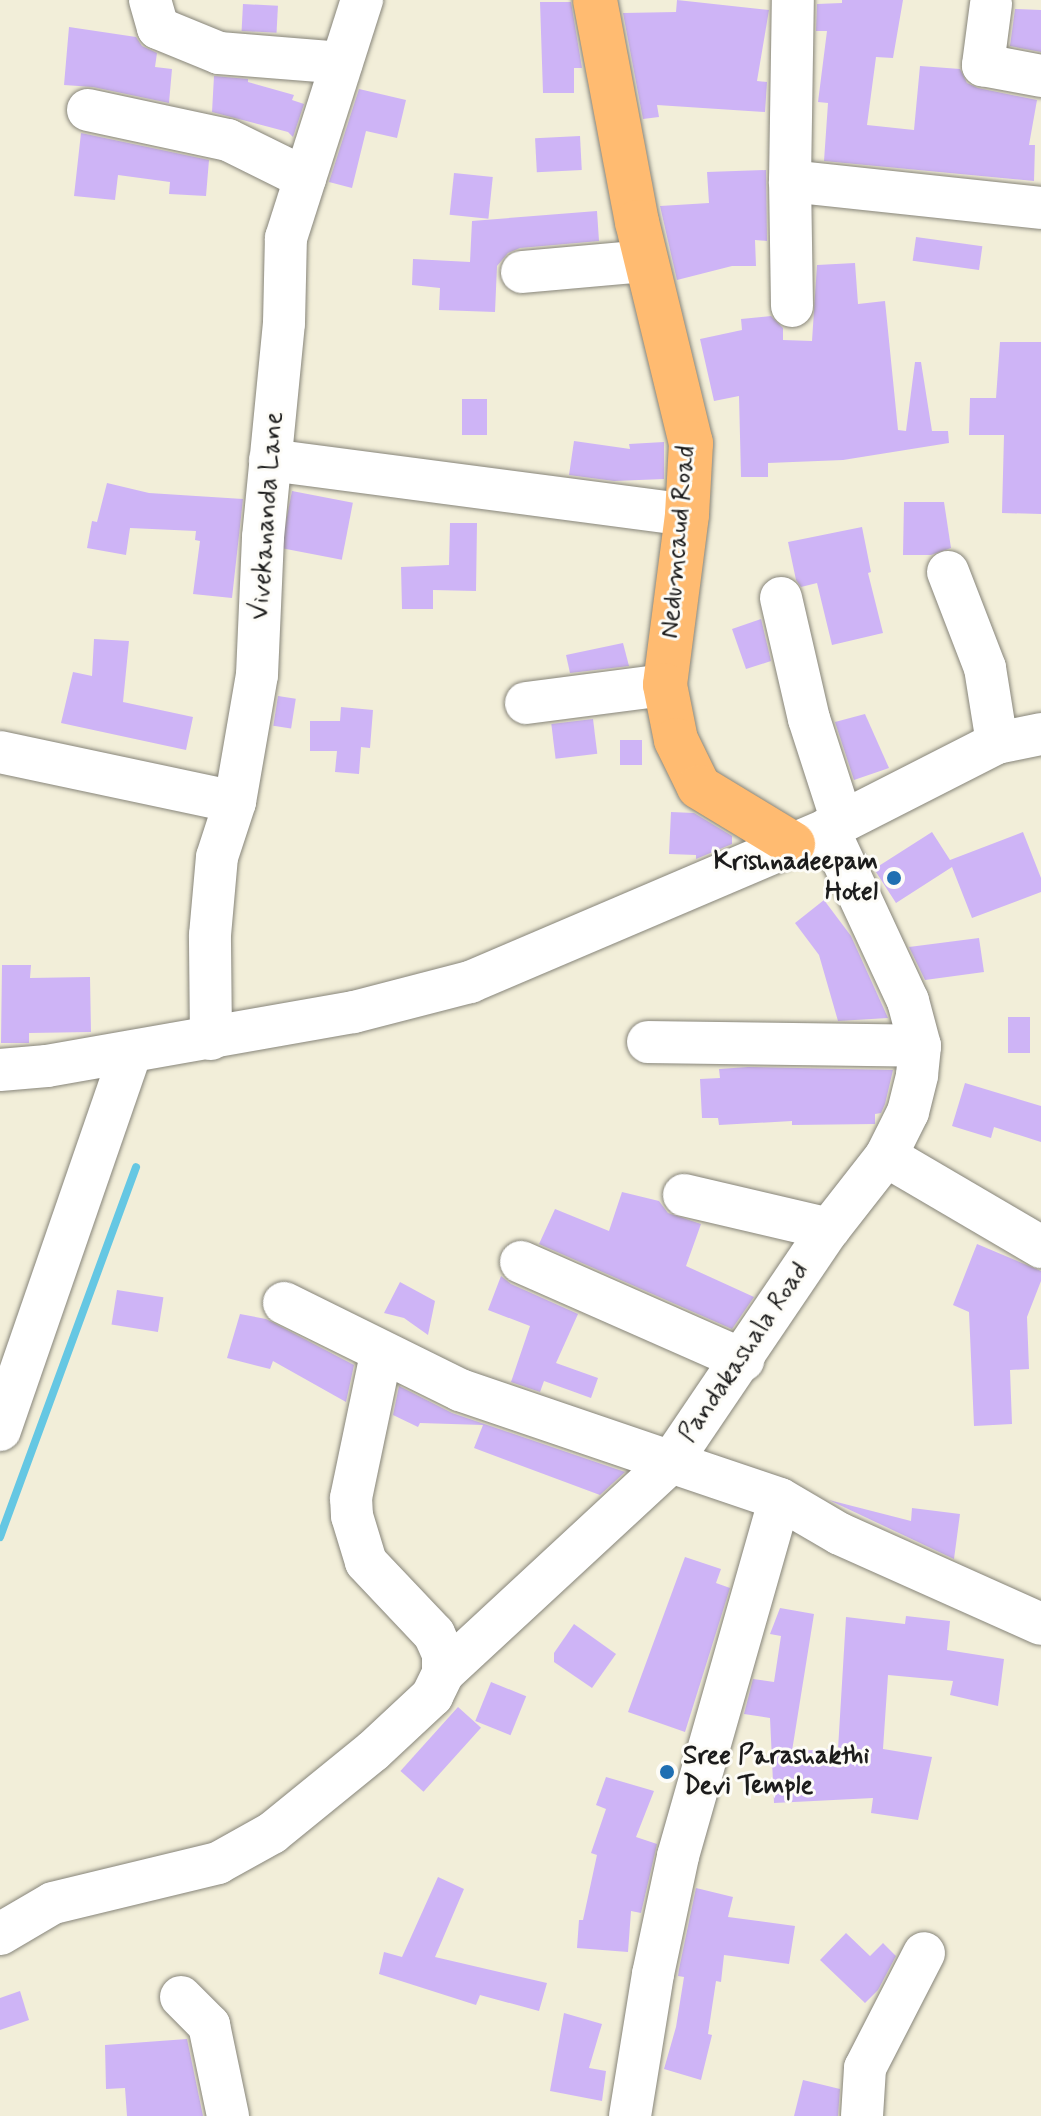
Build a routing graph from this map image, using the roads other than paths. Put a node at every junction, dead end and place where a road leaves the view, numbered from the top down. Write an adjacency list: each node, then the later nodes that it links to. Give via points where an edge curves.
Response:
1 (150, 0): 6 (street, via 158,28 219,53)
2 (362, 0): 6 (street, Vivekananda Lane)
3 (595, 0): 12 (main road, Nedumcaud Road)
4 (793, 0): 10 (street)
5 (991, 4): 7 (street, via 983,65)
6 (342, 63): 9 (street, Vivekananda Lane)
7 (1041, 76)
8 (88, 110): 9 (street, via 228,140)
9 (305, 178): 15 (street, Vivekananda Lane, via 286,238 284,323)
10 (790, 181): 11 (street); 14 (street)
11 (1041, 208)
12 (646, 261): 13 (street); 16 (main road, Nedumcaud Road, via 691,443)
13 (522, 272)
14 (792, 306)
15 (270, 460): 16 (street); 24 (street, Vivekananda Lane, via 257,675)
16 (687, 515): 19 (main road, Nedumcaud Road)
17 (948, 572): 22 (street, via 985,668)
18 (781, 598): 25 (street, Pandakashala Road, via 809,719)
19 (665, 685): 20 (street); 25 (main road, Nedumcaud Road, via 676,740 699,787)
20 (526, 703)
21 (1041, 734): 22 (street)
22 (997, 743): 25 (street)
23 (0, 752): 24 (street)
24 (235, 802): 26 (street, Vivekananda Lane, via 217,857 210,935)
25 (821, 831): 26 (street, via 470,982 354,1012); 28 (street, Pandakashala Road, via 908,1001)
26 (211, 1039): 29 (street)
27 (648, 1042): 28 (street)
28 (920, 1046): 31 (street, Pandakashala Road, via 908,1112)
29 (131, 1052): 30 (street); 39 (street)
30 (0, 1070)
31 (886, 1156): 33 (street, Pandakashala Road); 34 (street)
32 (684, 1195): 33 (street)
33 (829, 1229): 38 (street, Pandakashala Road)
34 (1041, 1247)
35 (521, 1262): 38 (street)
36 (284, 1303): 37 (street)
37 (381, 1354): 40 (street, via 460,1390); 43 (street, via 351,1498 352,1516 366,1562 434,1634 443,1654)
38 (743, 1360): 40 (street, Pandakashala Road)
39 (0, 1430)
40 (671, 1462): 41 (street, Pandakashala Road); 43 (street)
41 (780, 1499): 42 (street, Pandakashala Road, via 840,1534); 48 (street, via 678,1856)
42 (1041, 1624)
43 (443, 1673): 44 (street, via 432,1696 272,1833 218,1863 53,1903)
44 (0, 1934)
45 (924, 1953): 49 (street, via 865,2068)
46 (181, 1997): 47 (street, via 209,2025)
47 (228, 2116)
48 (630, 2116)
49 (862, 2116)

